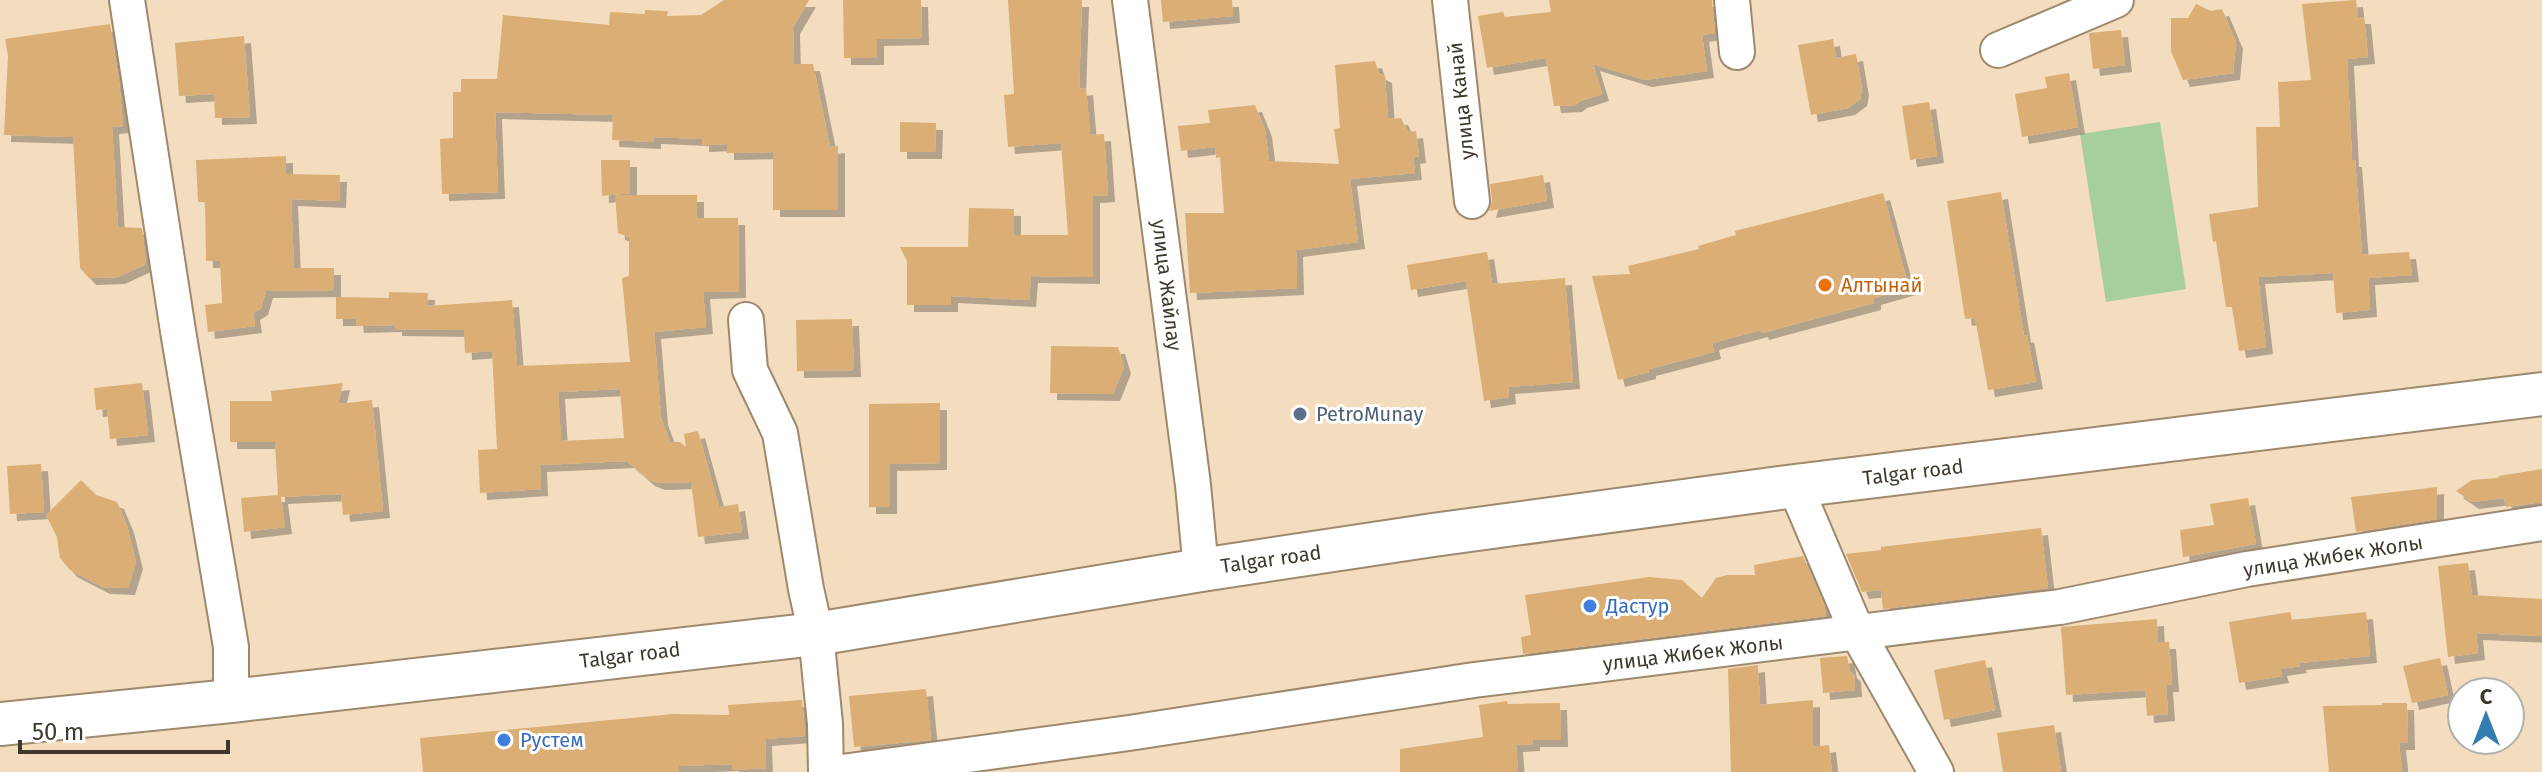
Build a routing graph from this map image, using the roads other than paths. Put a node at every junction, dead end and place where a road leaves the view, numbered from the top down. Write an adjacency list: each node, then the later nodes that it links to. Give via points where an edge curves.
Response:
1 (127, 0): 16 (street, via 231,647)
2 (1130, 0): 13 (street, улица Жайлау)
3 (1450, 0): 8 (street, улица Канай)
4 (1732, 0): 7 (street)
5 (2116, 0): 6 (street)
6 (1998, 50)
7 (1737, 52)
8 (1472, 201)
9 (746, 320): 15 (street, via 750,370 780,433)
10 (2542, 394): 11 (main road, Talgar road)
11 (1795, 486): 13 (main road, Talgar road); 14 (street)
12 (2542, 523): 14 (street, улица Жибек Жолы, via 2247,569 2060,607)
13 (1201, 570): 15 (main road, Talgar road)
14 (1857, 632): 19 (street, улица Жибек Жолы, via 1474,680); 20 (street)
15 (816, 634): 16 (main road, Talgar road); 18 (street)
16 (231, 701): 17 (main road, Talgar road)
17 (0, 724)
18 (826, 772)
19 (842, 772)
20 (1936, 772)

